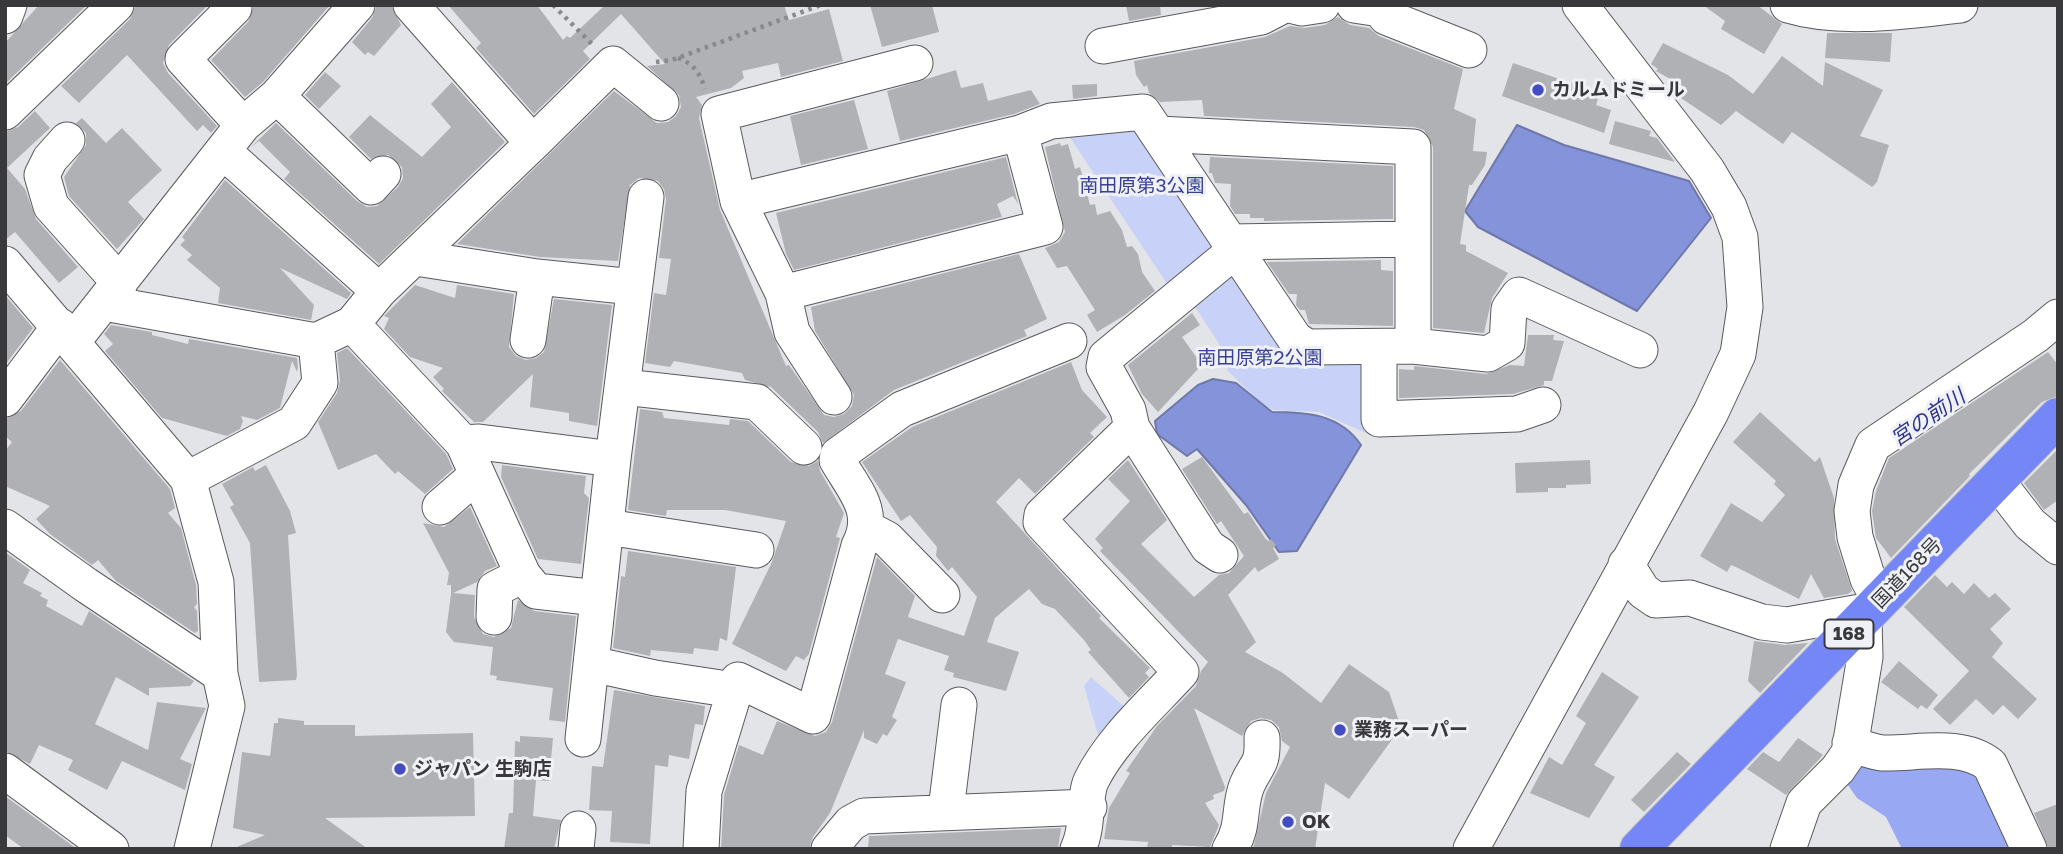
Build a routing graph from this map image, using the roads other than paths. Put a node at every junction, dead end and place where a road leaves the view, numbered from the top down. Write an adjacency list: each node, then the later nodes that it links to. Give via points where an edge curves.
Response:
1 (9, 5): 13 (street)
2 (116, 5): 19 (street)
3 (357, 5): 17 (street)
4 (411, 5): 24 (street)
5 (1283, 5): 14 (street, via 1261,17)
6 (1290, 5): 7 (street)
7 (1322, 5)
8 (1354, 5): 15 (street, via 1380,9 1386,17)
9 (1580, 5): 64 (street, via 1712,179 1740,237 1745,273 1738,354)
10 (1788, 5): 11 (street, via 1814,13)
11 (1960, 5)
12 (234, 8): 22 (street, via 183,59)
13 (5, 16)
14 (1103, 46)
15 (1468, 50)
16 (915, 63): 27 (street, via 719,114)
17 (278, 96): 22 (street); 25 (street, via 371,187)
18 (662, 103): 24 (street, via 613,64)
19 (5, 111)
20 (1020, 133): 21 (street, via 1051,121 1143,112); 27 (street); 36 (street, via 1045,227)
21 (1159, 134): 28 (street, via 1413,147); 29 (street)
22 (233, 138): 34 (street); 35 (street)
23 (67, 141): 35 (street, via 42,175 51,206)
24 (533, 143): 30 (street)
25 (383, 174)
26 (646, 197): 33 (street)
27 (738, 201): 36 (street)
28 (1411, 239): 29 (street); 43 (street)
29 (1234, 245): 43 (street, via 1295,339 1307,347); 50 (street, via 1106,357 1104,367 1128,410)
30 (416, 258): 32 (street); 34 (street)
31 (5, 264): 39 (street)
32 (537, 277): 33 (street); 40 (street)
33 (634, 287): 45 (street)
34 (379, 291): 38 (street)
35 (112, 293): 39 (street); 41 (street)
36 (783, 293): 46 (street, via 792,332)
37 (2058, 317): 68 (street, via 1873,445 1856,485 1852,511)
38 (352, 324): 41 (street); 51 (street)
39 (66, 333): 47 (street); 55 (street)
40 (528, 340)
41 (316, 341): 55 (street, via 320,383 294,423)
42 (1069, 341): 60 (street, via 902,409 838,455 866,511)
43 (1396, 346): 44 (street, via 1489,354 1507,343 1509,309 1519,295); 48 (street, via 1379,419 1517,414)
44 (1640, 350)
45 (624, 387): 52 (street, via 757,402); 53 (street)
46 (834, 397)
47 (5, 399)
48 (1543, 405)
49 (2058, 417): 56 (highway, 国道168号 / 168)
50 (1132, 428): 63 (street, via 1208,547); 78 (street, via 1042,515 1041,522 1181,672 1090,782)
51 (463, 443): 53 (street); 54 (street)
52 (804, 447)
53 (613, 459): 59 (street)
54 (477, 475): 57 (street); 65 (street)
55 (188, 479): 71 (street, via 216,582)
56 (1996, 480): 61 (street, via 2029,524); 68 (highway, 国道168号 / 168)
57 (440, 507)
58 (5, 527): 71 (street)
59 (607, 527): 62 (street); 67 (street)
60 (869, 529): 66 (street, via 887,540); 72 (street, via 859,546 813,716 738,680)
61 (2058, 547)
62 (756, 550)
63 (1220, 555)
64 (1626, 564): 68 (street, via 1643,591 1656,600 1690,598 1762,622 1787,625); 86 (street)
65 (523, 575): 67 (street, via 536,591); 69 (street, via 495,589)
66 (942, 594)
67 (597, 598): 70 (street)
68 (1872, 610): 76 (street); 87 (highway, 国道168号 / 168)
69 (494, 617)
70 (592, 664): 72 (street); 74 (street)
71 (220, 674): 81 (street, via 227,706)
72 (734, 690): 82 (street, via 704,791)
73 (959, 705): 79 (street)
74 (583, 738)
75 (1262, 738): 85 (street, via 1262,759 1248,784 1240,833)
76 (1850, 743): 88 (street, via 1838,769 1804,803); 89 (street, via 1878,753 1943,751 1979,757 1990,765)
77 (5, 771): 80 (street)
78 (1089, 807): 79 (street); 84 (street)
79 (946, 810): 83 (street, via 864,816 851,822)
80 (111, 849)
81 (192, 849)
82 (701, 849)
83 (829, 849)
84 (1078, 849)
85 (1230, 849)
86 (1471, 849)
87 (1639, 849)
88 (1788, 849)
89 (2029, 849)

